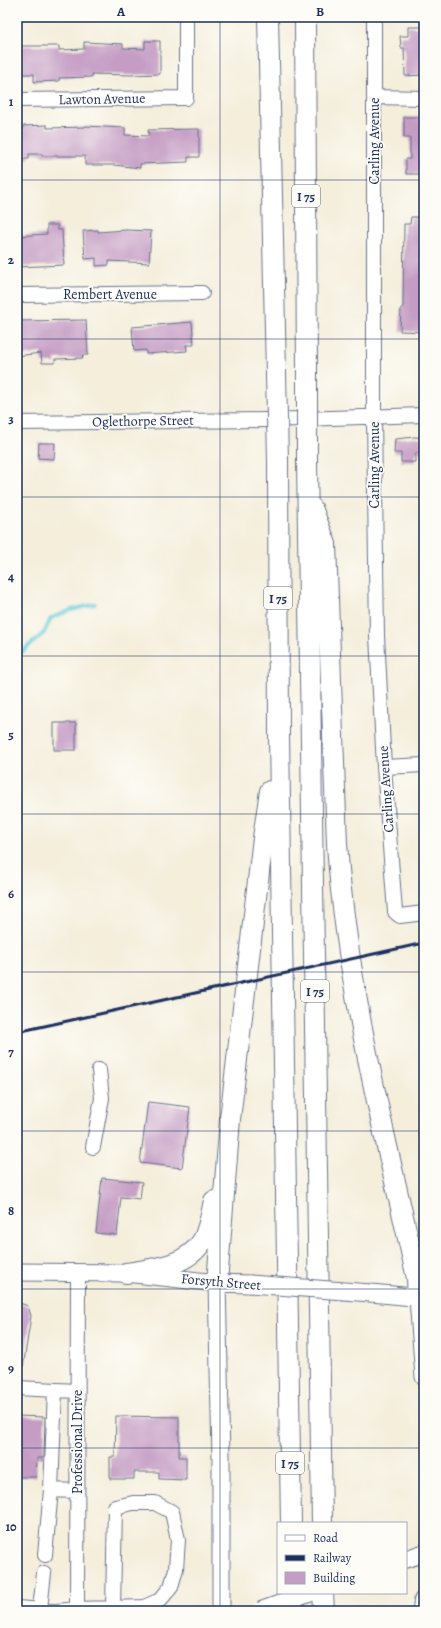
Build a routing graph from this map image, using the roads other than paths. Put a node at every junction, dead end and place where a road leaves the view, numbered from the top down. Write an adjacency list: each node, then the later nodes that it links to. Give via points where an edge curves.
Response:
1 (186, 17): 7 (street, Lawton Avenue, via 186,98)
2 (268, 17): 14 (highway, I 75, bridge, via 278,460)
3 (305, 17): 13 (highway, I 75, bridge)
4 (374, 17): 5 (street, Carling Avenue)
5 (374, 97): 6 (street); 11 (street, Carling Avenue)
6 (424, 98)
7 (17, 100)
8 (202, 293): 9 (street, Rembert Avenue)
9 (17, 295)
10 (424, 415): 11 (street, Oglethorpe Street)
11 (374, 416): 12 (street, Oglethorpe Street); 16 (street, Carling Avenue, via 377,636)
12 (17, 423)
13 (308, 496): 25 (highway, via 326,544 337,844 350,962 366,1049); 33 (highway, I 75)
14 (279, 736): 19 (highway, via 263,838); 32 (highway, I 75)
15 (424, 765): 16 (street)
16 (384, 767): 17 (street, Carling Avenue, via 395,912 400,916)
17 (424, 913)
18 (99, 1070): 20 (street, via 102,1098)
19 (230, 1119): 23 (highway, via 210,1218 202,1241 195,1250 179,1261); 24 (highway)
20 (93, 1147)
21 (17, 1272): 22 (main road, Forsyth Street)
22 (78, 1272): 23 (main road, Forsyth Street); 29 (street, Professional Drive)
23 (126, 1273): 24 (main road, Forsyth Street)
24 (217, 1283): 25 (main road, Forsyth Street, bridge); 47 (main road)
25 (421, 1298): 26 (main road)
26 (424, 1377)
27 (17, 1388): 28 (street)
28 (55, 1390): 29 (street); 30 (street)
29 (78, 1391): 31 (street, Professional Drive)
30 (51, 1490): 31 (street); 35 (street)
31 (77, 1491): 45 (street, Professional Drive)
32 (291, 1522)
33 (322, 1522)
34 (424, 1553): 36 (main road)
35 (45, 1555)
36 (407, 1559)
37 (44, 1572): 44 (street)
38 (292, 1594): 49 (highway)
39 (307, 1594): 48 (main road, bridge)
40 (323, 1594): 50 (highway)
41 (424, 1601): 51 (highway)
42 (17, 1608): 44 (street)
43 (113, 1608): 43 (street, via 115,1507 133,1503 155,1503 172,1512 178,1540 176,1569 171,1587 160,1600 144,1607); 45 (street)
44 (40, 1609): 46 (street)
45 (77, 1610): 46 (street)
46 (57, 1611)
47 (221, 1611)
48 (260, 1611)
49 (292, 1611)
50 (324, 1611)
51 (423, 1611)

